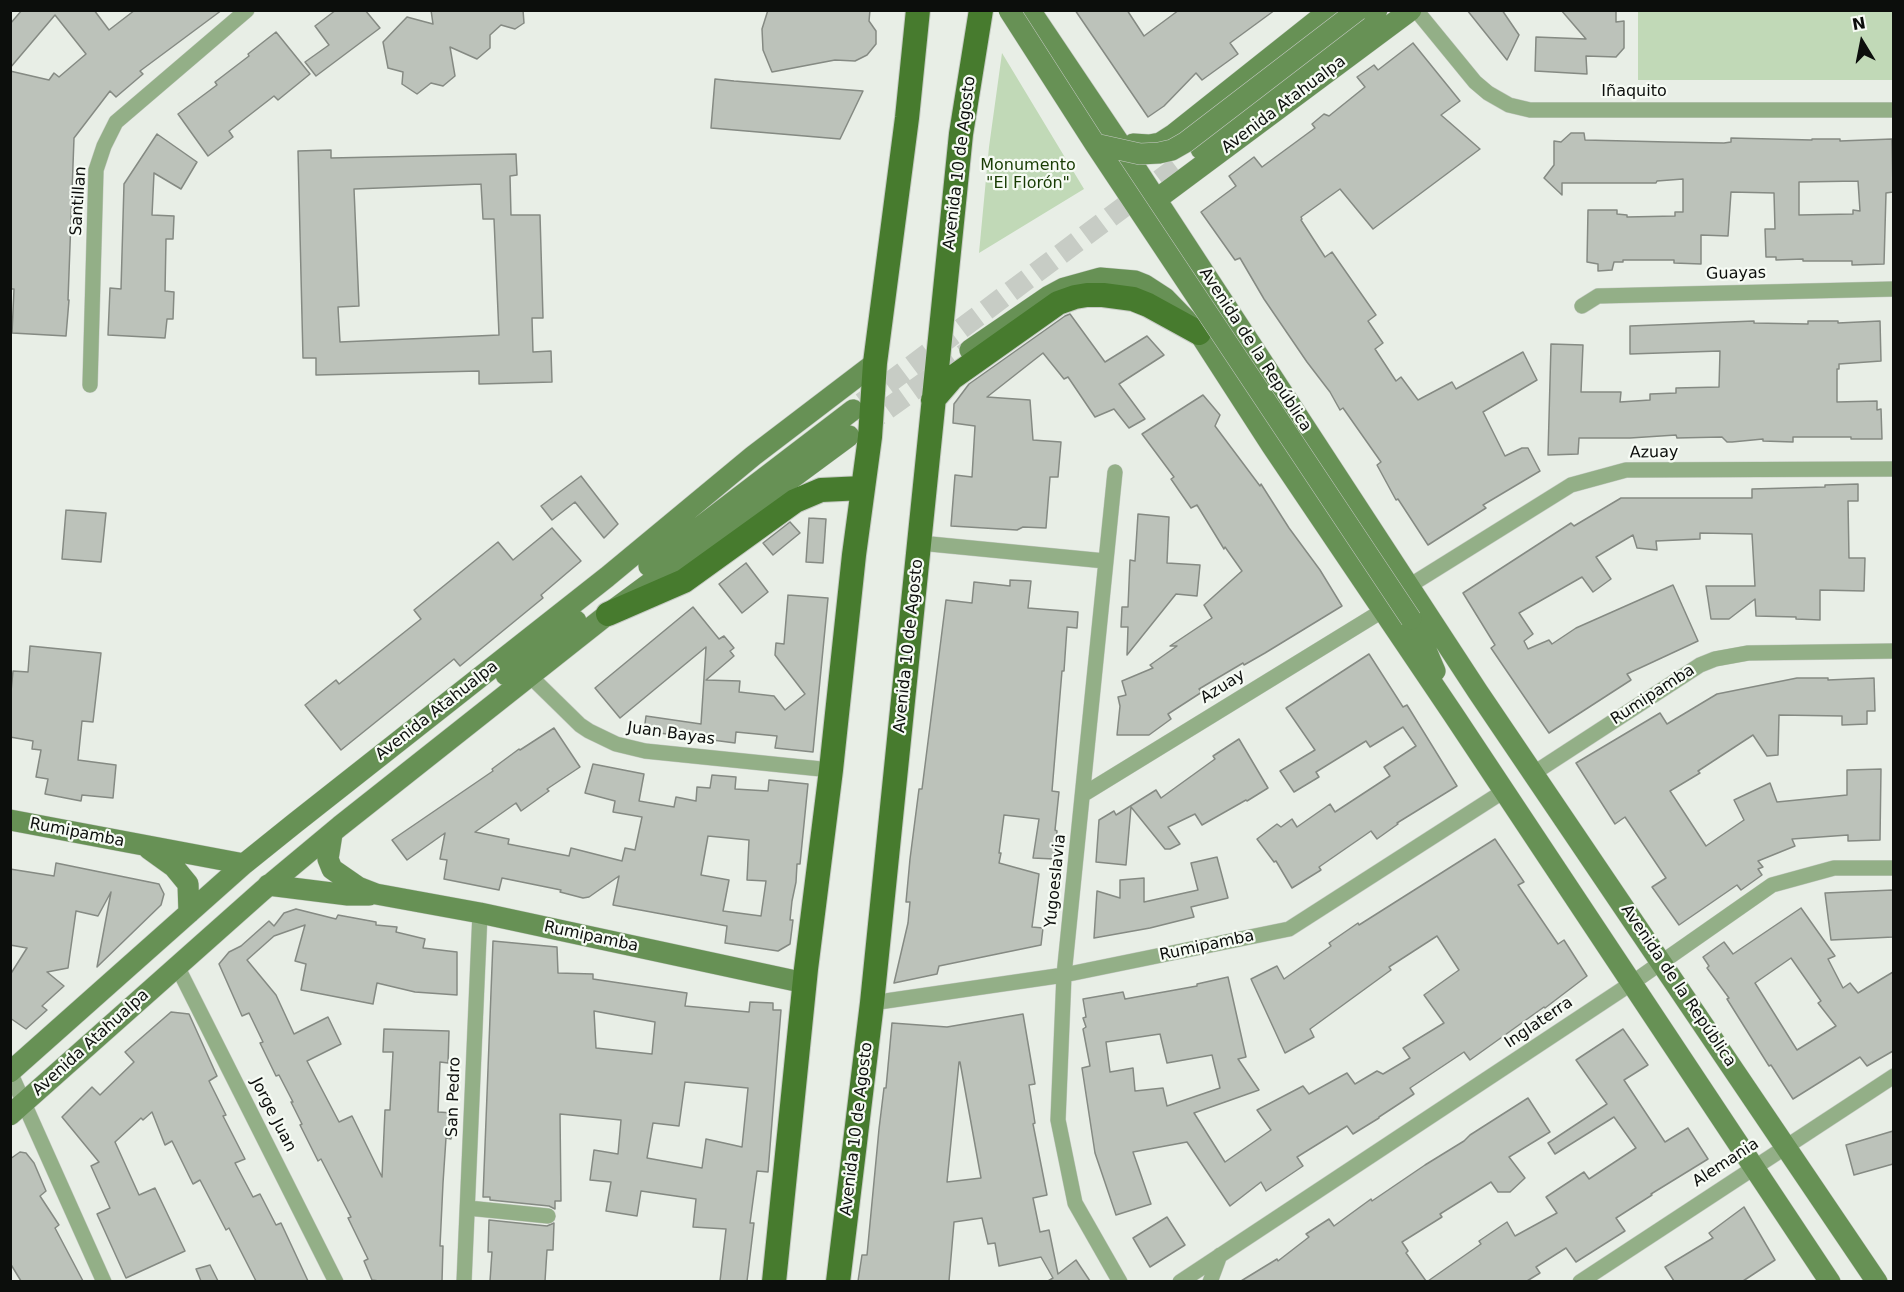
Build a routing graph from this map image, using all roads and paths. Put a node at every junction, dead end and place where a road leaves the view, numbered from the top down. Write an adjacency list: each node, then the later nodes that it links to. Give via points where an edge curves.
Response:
1 (918, 10): 20 (main road)
2 (981, 10): 23 (main road, Avenida 10 de Agosto, via 961,134)
3 (1009, 10): 13 (main road, Avenida de la República, bridge)
4 (1030, 10): 12 (main road, Avenida de la República)
5 (1330, 10): 12 (main road, via 1160,143)
6 (1358, 10): 13 (main road, bridge, via 1172,150 1140,154)
7 (1377, 10): 14 (main road, Avenida Atahualpa)
8 (1411, 10): 15 (main road, Avenida Atahualpa)
9 (1416, 10): 11 (street, Iñaquito, via 1475,82 1509,105 1530,110)
10 (243, 12): 22 (street, Santillan, via 116,122 104,146 96,170)
11 (1893, 110)
12 (1118, 141): 15 (main road, Avenida de la República)
13 (1095, 144): 37 (main road, Avenida de la República, bridge)
14 (1181, 164)
15 (1156, 199): 21 (main road, Avenida de la República)
16 (1893, 289): 17 (street, Guayas, via 1598,296)
17 (1582, 306)
18 (1199, 333): 19 (main road, via 1165,298 1145,285 1100,278 1049,296); 23 (main road, via 1133,299 1075,297 1058,303 951,378); 24 (main road, Avenida de la República)
19 (970, 350)
20 (875, 363): 31 (main road); 48 (main road, Avenida Atahualpa)
21 (1274, 380): 24 (main road, via 1274,398 1261,406); 26 (main road, Avenida de la República)
22 (90, 385)
23 (933, 400): 32 (main road, Avenida 10 de Agosto)
24 (1246, 405): 28 (main road, Avenida de la República)
25 (853, 410): 41 (main road, Avenida Atahualpa)
26 (1309, 432): 28 (main road, via 1302,423 1287,419 1274,428); 34 (main road, Avenida de la República)
27 (849, 436): 36 (main road, Avenida Atahualpa)
28 (1272, 446): 35 (main road, Avenida de la República)
29 (1893, 469): 34 (street, Azuay, via 1626,470 1571,485)
30 (1115, 472): 33 (street, Yugoeslavia)
31 (863, 488): 36 (main road, via 821,490 795,501 684,580); 43 (main road)
32 (920, 543): 33 (street); 62 (main road, Avenida 10 de Agosto)
33 (1105, 561): 46 (street, Yugoeslavia)
34 (1409, 586): 40 (main road, Avenida de la República)
35 (1382, 610): 42 (main road, Avenida de la República); 46 (street, Azuay)
36 (608, 614): 39 (main road, Avenida Atahualpa)
37 (1413, 622): 40 (main road, Avenida de la República); 42 (main road, Avenida de la República)
38 (1893, 651): 44 (street, Rumipamba, via 1748,653 1715,659)
39 (531, 676): 43 (street, Juan Bayas, via 580,725 616,744 645,751); 49 (main road, Avenida Atahualpa)
40 (1478, 692): 44 (main road, Avenida de la República)
41 (468, 704): 48 (main road, via 456,708 330,803); 49 (main road, via 461,715 362,795)
42 (1453, 714): 45 (main road, Avenida de la República)
43 (831, 770): 60 (main road)
44 (1534, 773): 57 (main road, Avenida de la República)
45 (1504, 791): 59 (street, Rumipamba, via 1289,929); 61 (main road, Avenida de la República)
46 (1084, 794): 59 (street, Yugoeslavia)
47 (10, 820): 50 (main road, Rumipamba)
48 (295, 823): 51 (main road, Avenida Atahualpa)
49 (336, 830): 53 (main road, Avenida Atahualpa); 54 (main road, Rumipamba, via 328,859 332,869)
50 (144, 845): 51 (main road, Rumipamba); 55 (main road, Rumipamba, via 174,867 188,884)
51 (244, 864): 55 (main road, Avenida Atahualpa)
52 (1893, 868): 57 (street, Inglaterra, via 1834,868 1772,885)
53 (268, 885): 54 (main road, Rumipamba, via 348,895); 58 (main road, Avenida Atahualpa)
54 (376, 894): 56 (main road, Rumipamba)
55 (189, 913): 63 (main road, Avenida Atahualpa)
56 (480, 913): 60 (main road, Rumipamba); 68 (street, San Pedro)
57 (1662, 962): 61 (street, Inglaterra); 66 (main road, Avenida de la República)
58 (177, 966): 65 (main road, Avenida Atahualpa); 73 (street, Jorge Juan)
59 (1064, 975): 62 (street, Rumipamba); 77 (street, Yugoeslavia, via 1058,1120 1074,1203)
60 (805, 983): 75 (main road)
61 (1632, 983): 67 (main road, Avenida de la República); 70 (street, Inglaterra)
62 (872, 1003): 76 (main road, Avenida 10 de Agosto)
63 (11, 1072): 65 (street)
64 (1893, 1076): 66 (street, Alemania)
65 (18, 1108): 72 (street)
66 (1786, 1145): 67 (street, Alemania); 81 (main road, Avenida de la República)
67 (1754, 1167): 71 (street, Alemania); 80 (main road, Avenida de la República)
68 (468, 1208): 69 (street); 74 (street, San Pedro)
69 (548, 1216)
70 (1220, 1255): 78 (street, Inglaterra); 79 (street)
71 (1585, 1280)
72 (104, 1281)
73 (336, 1281)
74 (464, 1281)
75 (774, 1281)
76 (838, 1281)
77 (1120, 1281)
78 (1180, 1281)
79 (1210, 1281)
80 (1830, 1281)
81 (1877, 1281)

